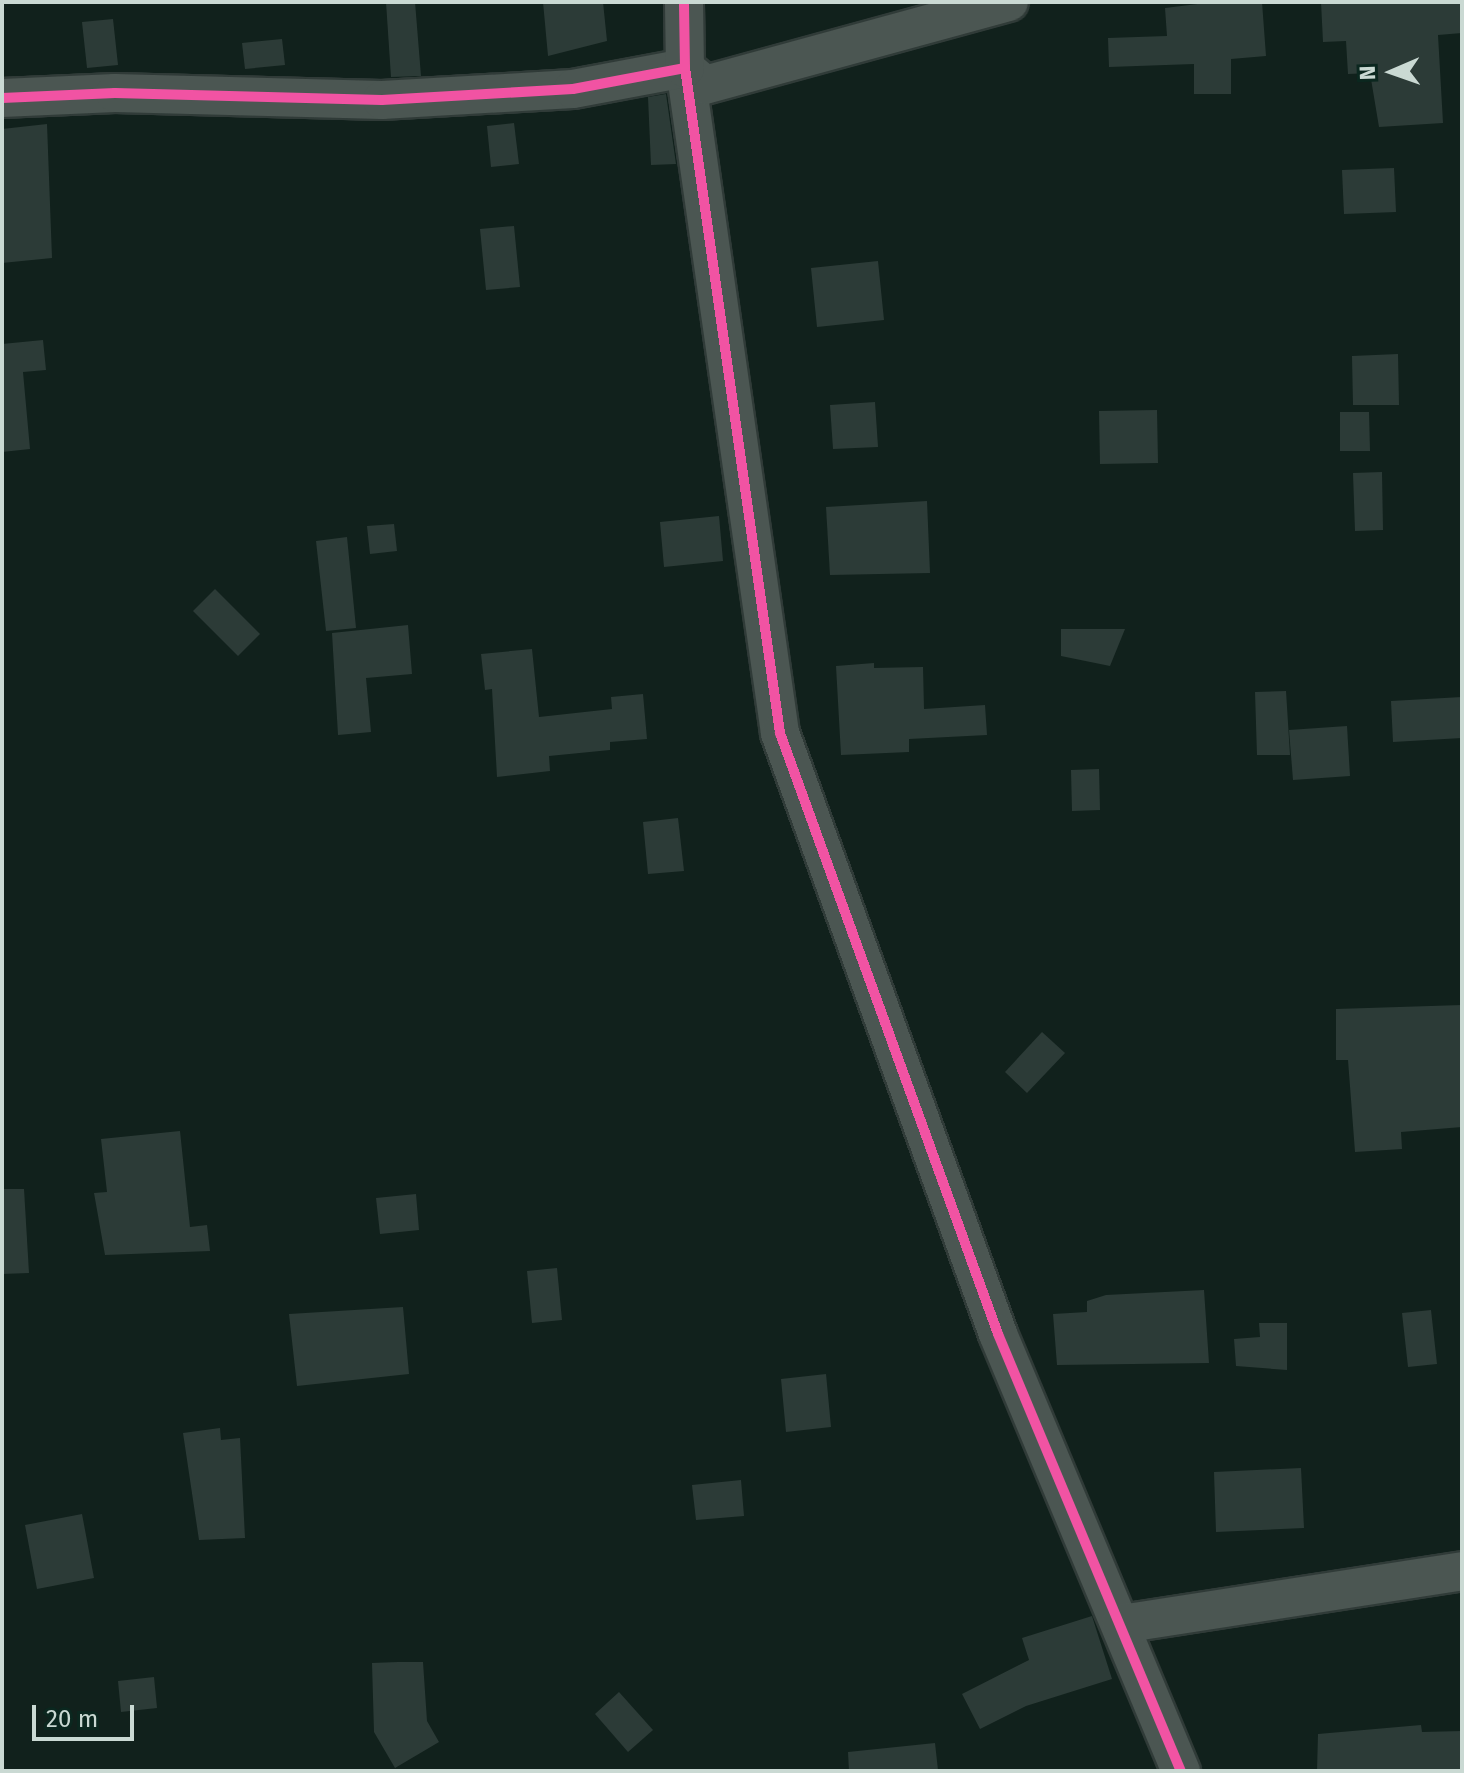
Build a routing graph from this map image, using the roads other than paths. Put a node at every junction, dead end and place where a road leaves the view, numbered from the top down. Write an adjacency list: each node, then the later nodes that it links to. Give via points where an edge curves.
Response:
1 (684, 2): 3 (street)
2 (1009, 2): 3 (street, via 705,85)
3 (685, 68): 4 (street, via 573,89 382,100 115,93); 6 (street, via 780,733 998,1334)
4 (2, 98)
5 (1462, 1571): 6 (street)
6 (1121, 1624): 7 (street)
7 (1181, 1771)

